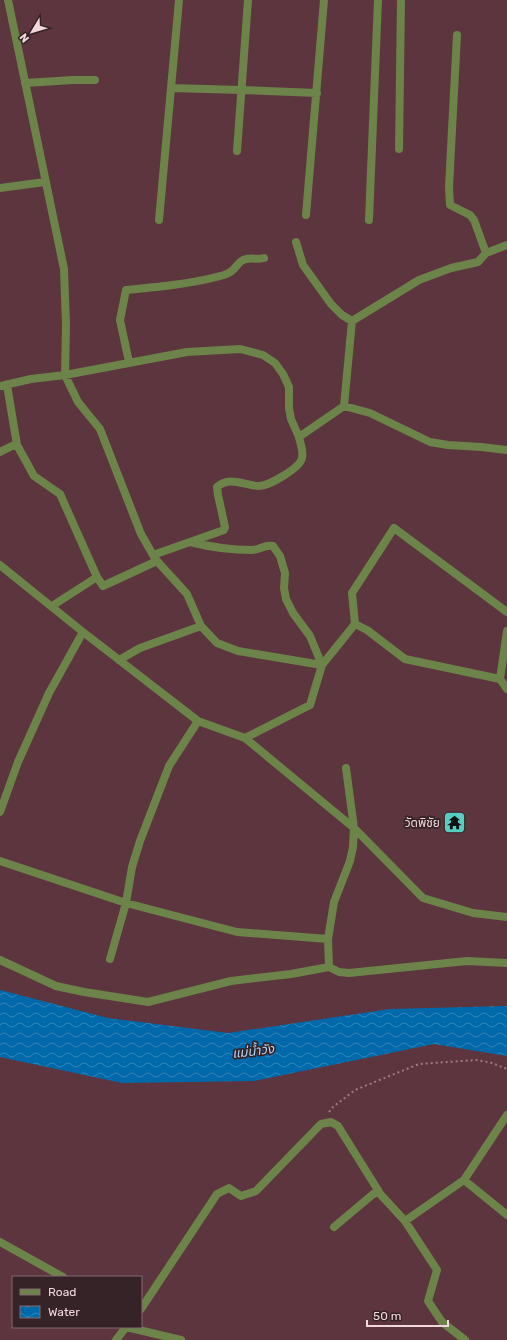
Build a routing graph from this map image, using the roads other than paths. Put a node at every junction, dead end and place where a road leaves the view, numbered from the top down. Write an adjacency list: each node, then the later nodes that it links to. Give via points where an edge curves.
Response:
1 (8, 0): 9 (street)
2 (179, 0): 10 (street)
3 (248, 0): 11 (street)
4 (324, 0): 12 (street)
5 (378, 0): 19 (street)
6 (401, 0): 13 (street)
7 (457, 36): 22 (street, via 450,205 470,215 474,220)
8 (95, 80): 9 (street)
9 (25, 83): 15 (street)
10 (171, 88): 11 (street); 18 (street)
11 (241, 90): 12 (street); 14 (street)
12 (317, 93): 17 (street)
13 (399, 149)
14 (237, 152)
15 (45, 182): 16 (street); 26 (street, via 64,269)
16 (0, 188)
17 (306, 215)
18 (159, 220)
19 (370, 220)
20 (296, 242): 24 (street, via 303,265 331,304)
21 (507, 245): 22 (street)
22 (486, 253): 24 (street, via 478,262 451,268 419,280)
23 (264, 258): 25 (street, via 242,260 233,271 219,276 175,285 126,290 120,320)
24 (352, 321): 28 (street)
25 (129, 362): 26 (street); 29 (street, via 188,352 240,349 263,355 275,363 289,387 291,419)
26 (65, 375): 27 (street, via 31,379); 34 (street, via 78,402 100,428 141,534)
27 (4, 386): 30 (street)
28 (344, 406): 29 (street); 31 (street, via 370,413 430,442)
29 (299, 437): 33 (street, via 302,458 284,475 265,485 236,481 223,483 218,487 225,528 223,531)
30 (16, 445): 32 (street); 36 (street, via 34,476 60,494)
31 (507, 450)
32 (0, 452)
33 (190, 542): 34 (street); 44 (street, via 254,550 271,545 275,547 285,573 286,599 310,636)
34 (155, 558): 36 (street, via 103,586); 40 (street, via 187,594)
35 (0, 565): 37 (street)
36 (97, 577): 37 (street)
37 (52, 606): 41 (street)
38 (507, 612): 39 (street, via 394,528 352,593)
39 (355, 624): 44 (street); 45 (street, via 405,659)
40 (201, 626): 43 (street, via 150,644); 44 (street, via 217,643 238,651)
41 (83, 632): 43 (street); 50 (street, via 49,694 18,762)
42 (507, 632): 45 (street)
43 (119, 660): 47 (street)
44 (322, 664): 48 (street, via 310,705)
45 (500, 679): 46 (street)
46 (507, 689)
47 (198, 721): 48 (street); 53 (street, via 169,766 132,867)
48 (245, 738): 51 (street)
49 (346, 768): 51 (street)
50 (0, 812)
51 (354, 828): 54 (street, via 423,898 473,913); 55 (street, via 352,854 334,902)
52 (0, 861): 53 (street)
53 (126, 903): 55 (street, via 237,932); 56 (street)
54 (507, 917)
55 (328, 939): 59 (street)
56 (110, 959)
57 (0, 960): 59 (street, via 56,986 148,1002 231,981)
58 (507, 963): 59 (street, via 467,961 349,974)
59 (329, 967)
60 (507, 1115): 61 (street)
61 (464, 1180): 63 (street); 64 (street)
62 (378, 1190): 64 (street); 65 (street); 68 (street, via 338,1126 331,1122 321,1124 256,1191 242,1196 229,1188 217,1194)
63 (507, 1215)
64 (405, 1221): 73 (street, via 437,1270 428,1301 442,1322)
65 (334, 1227)
66 (0, 1242): 67 (street)
67 (61, 1276)
68 (142, 1307)
69 (125, 1328): 71 (street)
70 (130, 1328): 72 (street)
71 (116, 1340)
72 (181, 1340)
73 (465, 1340)

